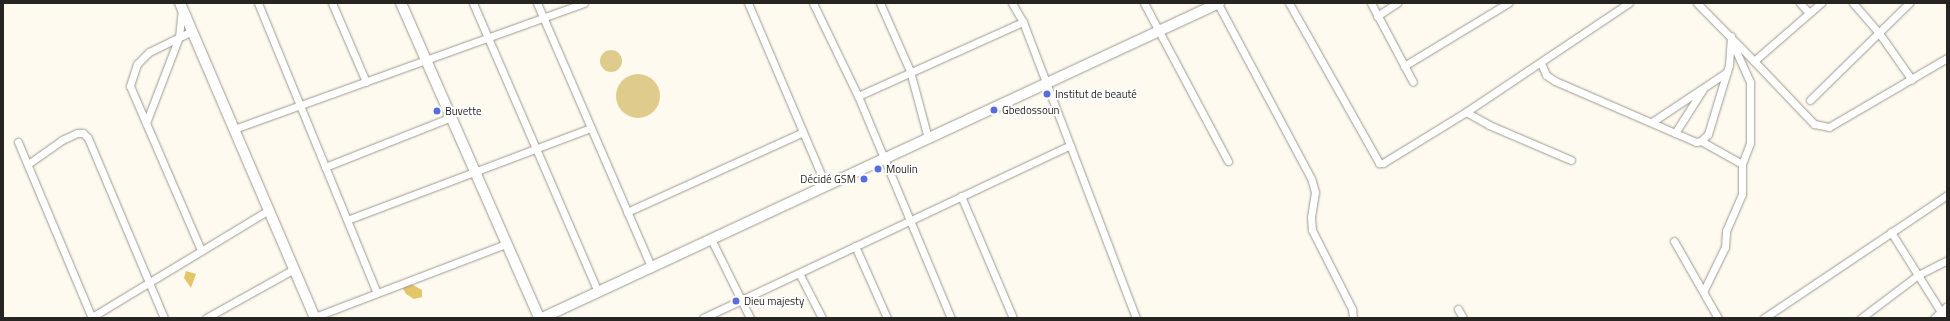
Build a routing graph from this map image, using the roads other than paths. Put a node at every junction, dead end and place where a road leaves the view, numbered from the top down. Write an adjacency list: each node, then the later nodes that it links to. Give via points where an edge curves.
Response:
1 (258, 3): 49 (street)
2 (332, 3): 43 (street)
3 (401, 3): 36 (street)
4 (473, 3): 32 (street)
5 (537, 3): 26 (street)
6 (584, 3): 26 (street)
7 (748, 3): 56 (street)
8 (813, 3): 47 (street)
9 (880, 3): 41 (street)
10 (1012, 3): 27 (street)
11 (1144, 3): 29 (street)
12 (1218, 3): 29 (street); 109 (street, via 1311,178 1315,192 1311,217 1312,230 1352,309)
13 (1289, 3): 50 (street, via 1379,163 1384,163)
14 (1371, 3): 25 (street)
15 (1397, 3): 25 (street)
16 (1508, 3): 39 (street)
17 (1629, 3): 38 (street)
18 (1697, 3): 33 (street)
19 (1800, 3): 24 (street)
20 (1820, 3): 24 (street)
21 (1853, 3): 30 (street)
22 (1909, 3): 30 (street)
23 (182, 5): 28 (street); 31 (street)
24 (1808, 13): 37 (street)
25 (1377, 16): 39 (street)
26 (543, 17): 32 (street); 54 (street)
27 (1023, 22): 41 (street); 45 (street)
28 (192, 31): 31 (street); 55 (street)
29 (1159, 31): 45 (street); 65 (street)
30 (1879, 32): 42 (street); 48 (street)
31 (179, 36): 53 (street); 53 (street, via 149,52 137,64 131,77 130,86)
32 (488, 38): 36 (street); 62 (street)
33 (1732, 39): 34 (street); 40 (street)
34 (1744, 55): 37 (street); 40 (street); 67 (street, via 1750,82 1752,121 1750,143)
35 (1947, 58): 42 (street)
36 (426, 60): 43 (street); 51 (street)
37 (1754, 61): 42 (street, via 1814,124 1829,127)
38 (1541, 63): 50 (street); 52 (street, via 1546,75 1555,81)
39 (1404, 66): 44 (street)
40 (1728, 69): 46 (street); 59 (street, via 1708,134)
41 (910, 71): 47 (street); 58 (street)
42 (1912, 80)
43 (366, 82): 49 (street)
44 (1413, 82)
45 (1047, 83): 58 (street); 61 (street)
46 (1704, 87): 52 (street); 57 (street)
47 (858, 96): 63 (street)
48 (1810, 100)
49 (299, 105): 55 (street); 68 (street)
50 (1466, 112): 64 (street, via 1489,125)
51 (451, 117): 68 (street); 69 (street)
52 (1652, 122): 57 (street)
53 (146, 123): 82 (street)
54 (591, 128): 62 (street); 74 (street)
55 (234, 129): 73 (street)
56 (803, 132): 70 (street); 74 (street)
57 (1675, 133): 59 (street, via 1696,142)
58 (928, 138): 63 (street)
59 (1701, 141): 67 (street)
60 (18, 142): 66 (street)
61 (1070, 144): 72 (street); 108 (street)
62 (536, 149): 69 (street); 90 (street)
63 (883, 159): 70 (street); 76 (street)
64 (1571, 160)
65 (1228, 161)
66 (28, 164): 88 (street, via 62,140 77,133 88,138); 96 (street)
67 (1742, 164): 89 (street, via 1742,194 1726,231 1725,247)
68 (325, 167): 75 (street)
69 (475, 172): 75 (street); 80 (street)
70 (826, 186): 78 (street)
71 (1947, 195): 77 (street)
72 (961, 196): 76 (street); 107 (street)
73 (269, 210): 82 (street); 85 (street)
74 (627, 212): 84 (street)
75 (347, 220): 91 (street)
76 (910, 220): 81 (street); 106 (street)
77 (1891, 232): 87 (street); 112 (street)
78 (711, 239): 84 (street); 92 (street)
79 (1674, 241): 89 (street)
80 (506, 244): 91 (street); 100 (street)
81 (855, 246): 86 (street); 105 (street)
82 (201, 250): 88 (street)
83 (1947, 260): 87 (street)
84 (651, 268): 90 (street)
85 (294, 270): 97 (street); 99 (street)
86 (799, 273): 92 (street); 104 (street)
87 (1918, 275): 95 (street); 113 (street)
88 (150, 281): 96 (street); 98 (street)
89 (1704, 290): 111 (street)
90 (598, 292): 101 (street)
91 (377, 293): 97 (street)
92 (742, 300): 102 (street); 103 (street)
93 (1947, 306): 95 (street)
94 (1458, 309): 110 (street)
95 (1941, 312): 114 (street); 115 (street)
96 (92, 317)
97 (314, 317)
98 (164, 318)
99 (206, 318)
100 (539, 318)
101 (542, 318)
102 (703, 318)
103 (750, 318)
104 (822, 318)
105 (887, 318)
106 (951, 318)
107 (1013, 318)
108 (1136, 318)
109 (1353, 318)
110 (1463, 318)
111 (1718, 318)
112 (1764, 318)
113 (1861, 318)
114 (1934, 318)
115 (1946, 318)

